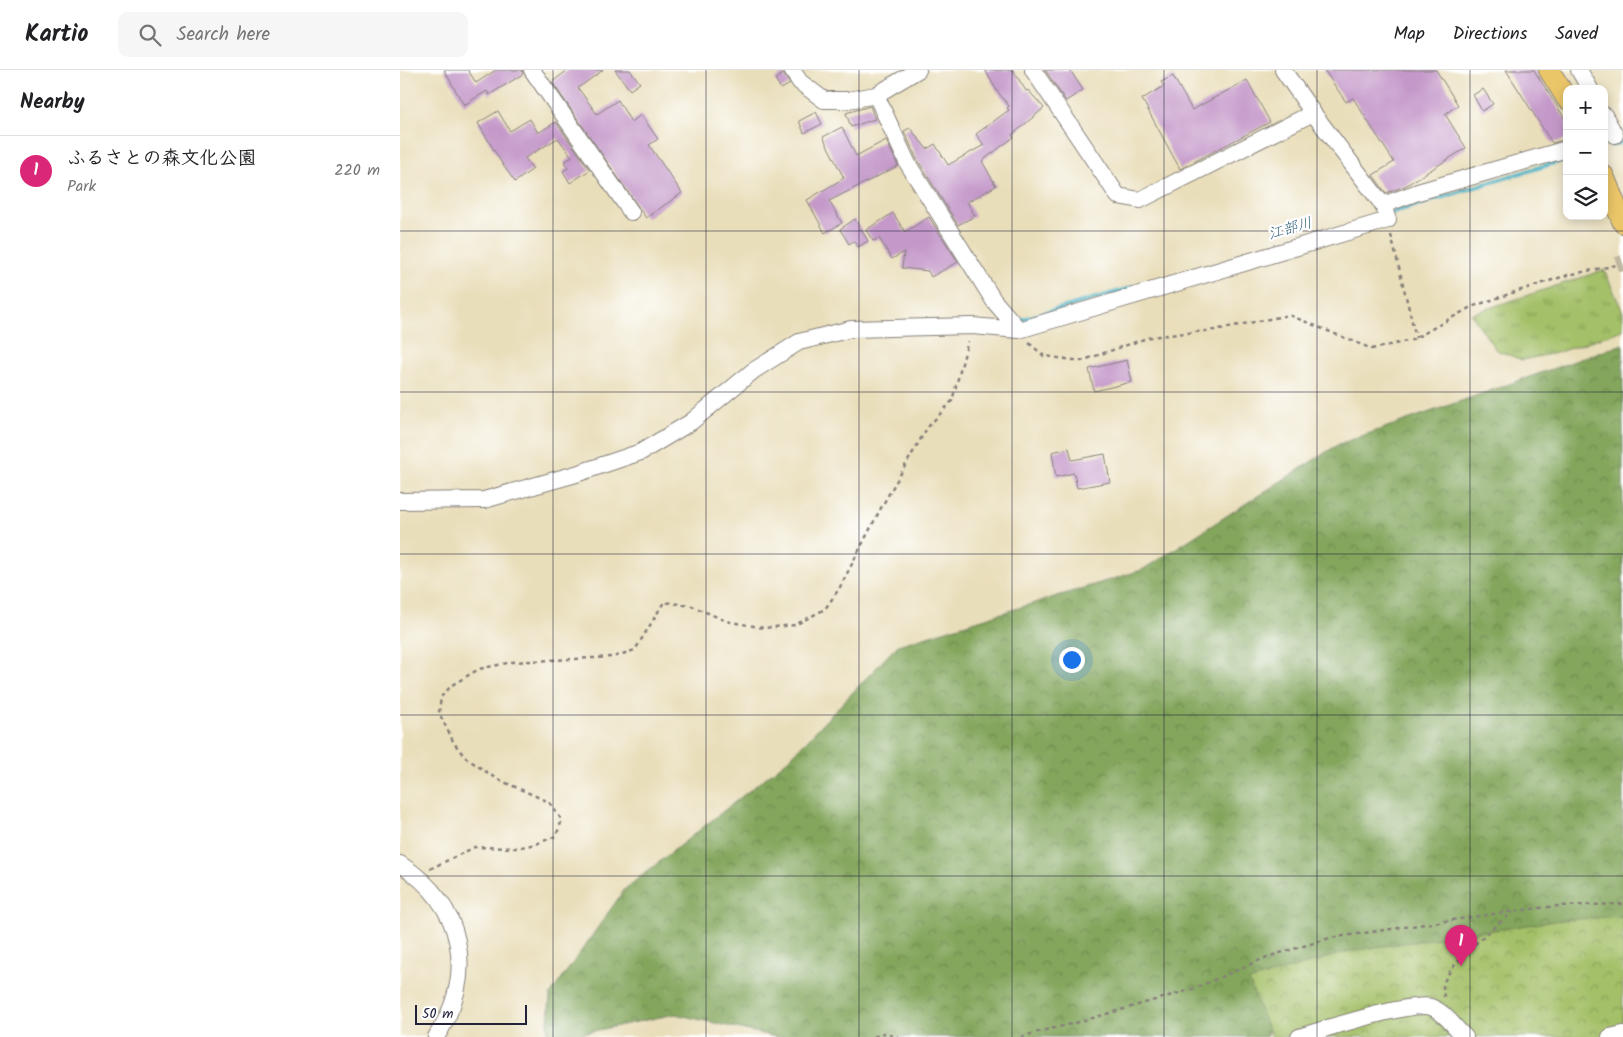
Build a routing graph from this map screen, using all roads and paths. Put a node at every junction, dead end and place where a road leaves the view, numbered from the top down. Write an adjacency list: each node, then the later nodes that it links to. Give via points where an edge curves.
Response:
1 (792, 70): 10 (street, via 800,82 824,100)
2 (918, 70): 10 (street)
3 (1033, 70): 11 (street, via 1118,196 1140,200)
4 (1284, 70): 11 (street)
5 (1549, 70): 9 (main road)
6 (1580, 70): 8 (street)
7 (539, 73): 17 (street)
8 (1588, 85)
9 (1563, 93)
10 (876, 96): 22 (street, via 908,164 994,301)
11 (1313, 113): 16 (street)
12 (1608, 123): 13 (street)
13 (1614, 135)
14 (1563, 150): 16 (street)
15 (1608, 186): 19 (main road)
16 (1383, 204): 18 (street)
17 (631, 212)
18 (1388, 220): 22 (street); 23 (path)
19 (1623, 223)
20 (1617, 265): 23 (path, via 1568,275 1471,307)
21 (972, 326): 22 (street); 24 (street, via 851,329 799,342 753,371 691,422 641,452 484,500); 26 (path, via 952,401 928,428 882,506 840,589 825,609 795,625 764,628 726,621 692,606 664,602 635,650 613,657 512,662 479,669 452,685 441,697 439,714 465,757 494,778 549,802 562,820 556,836 536,844 516,848 474,847)
22 (1017, 330): 23 (path, via 1044,356 1081,361 1150,337 1214,330 1289,315 1372,350)
23 (1416, 338)
24 (400, 501)
25 (400, 864): 26 (street)
26 (417, 875): 31 (street, via 440,900 455,929 460,952 453,1003)
27 (1623, 904): 28 (path)
28 (1514, 911): 29 (path, via 1468,952 1443,983); 34 (path, via 1330,938 1267,957 1193,989)
29 (1444, 1015): 35 (street, via 1432,1007 1410,1007); 36 (street)
30 (1623, 1034): 37 (street)
31 (436, 1037)
32 (874, 1037): 33 (path, via 884,1033)
33 (898, 1037)
34 (1021, 1037)
35 (1299, 1037)
36 (1465, 1037)
37 (1610, 1037)

